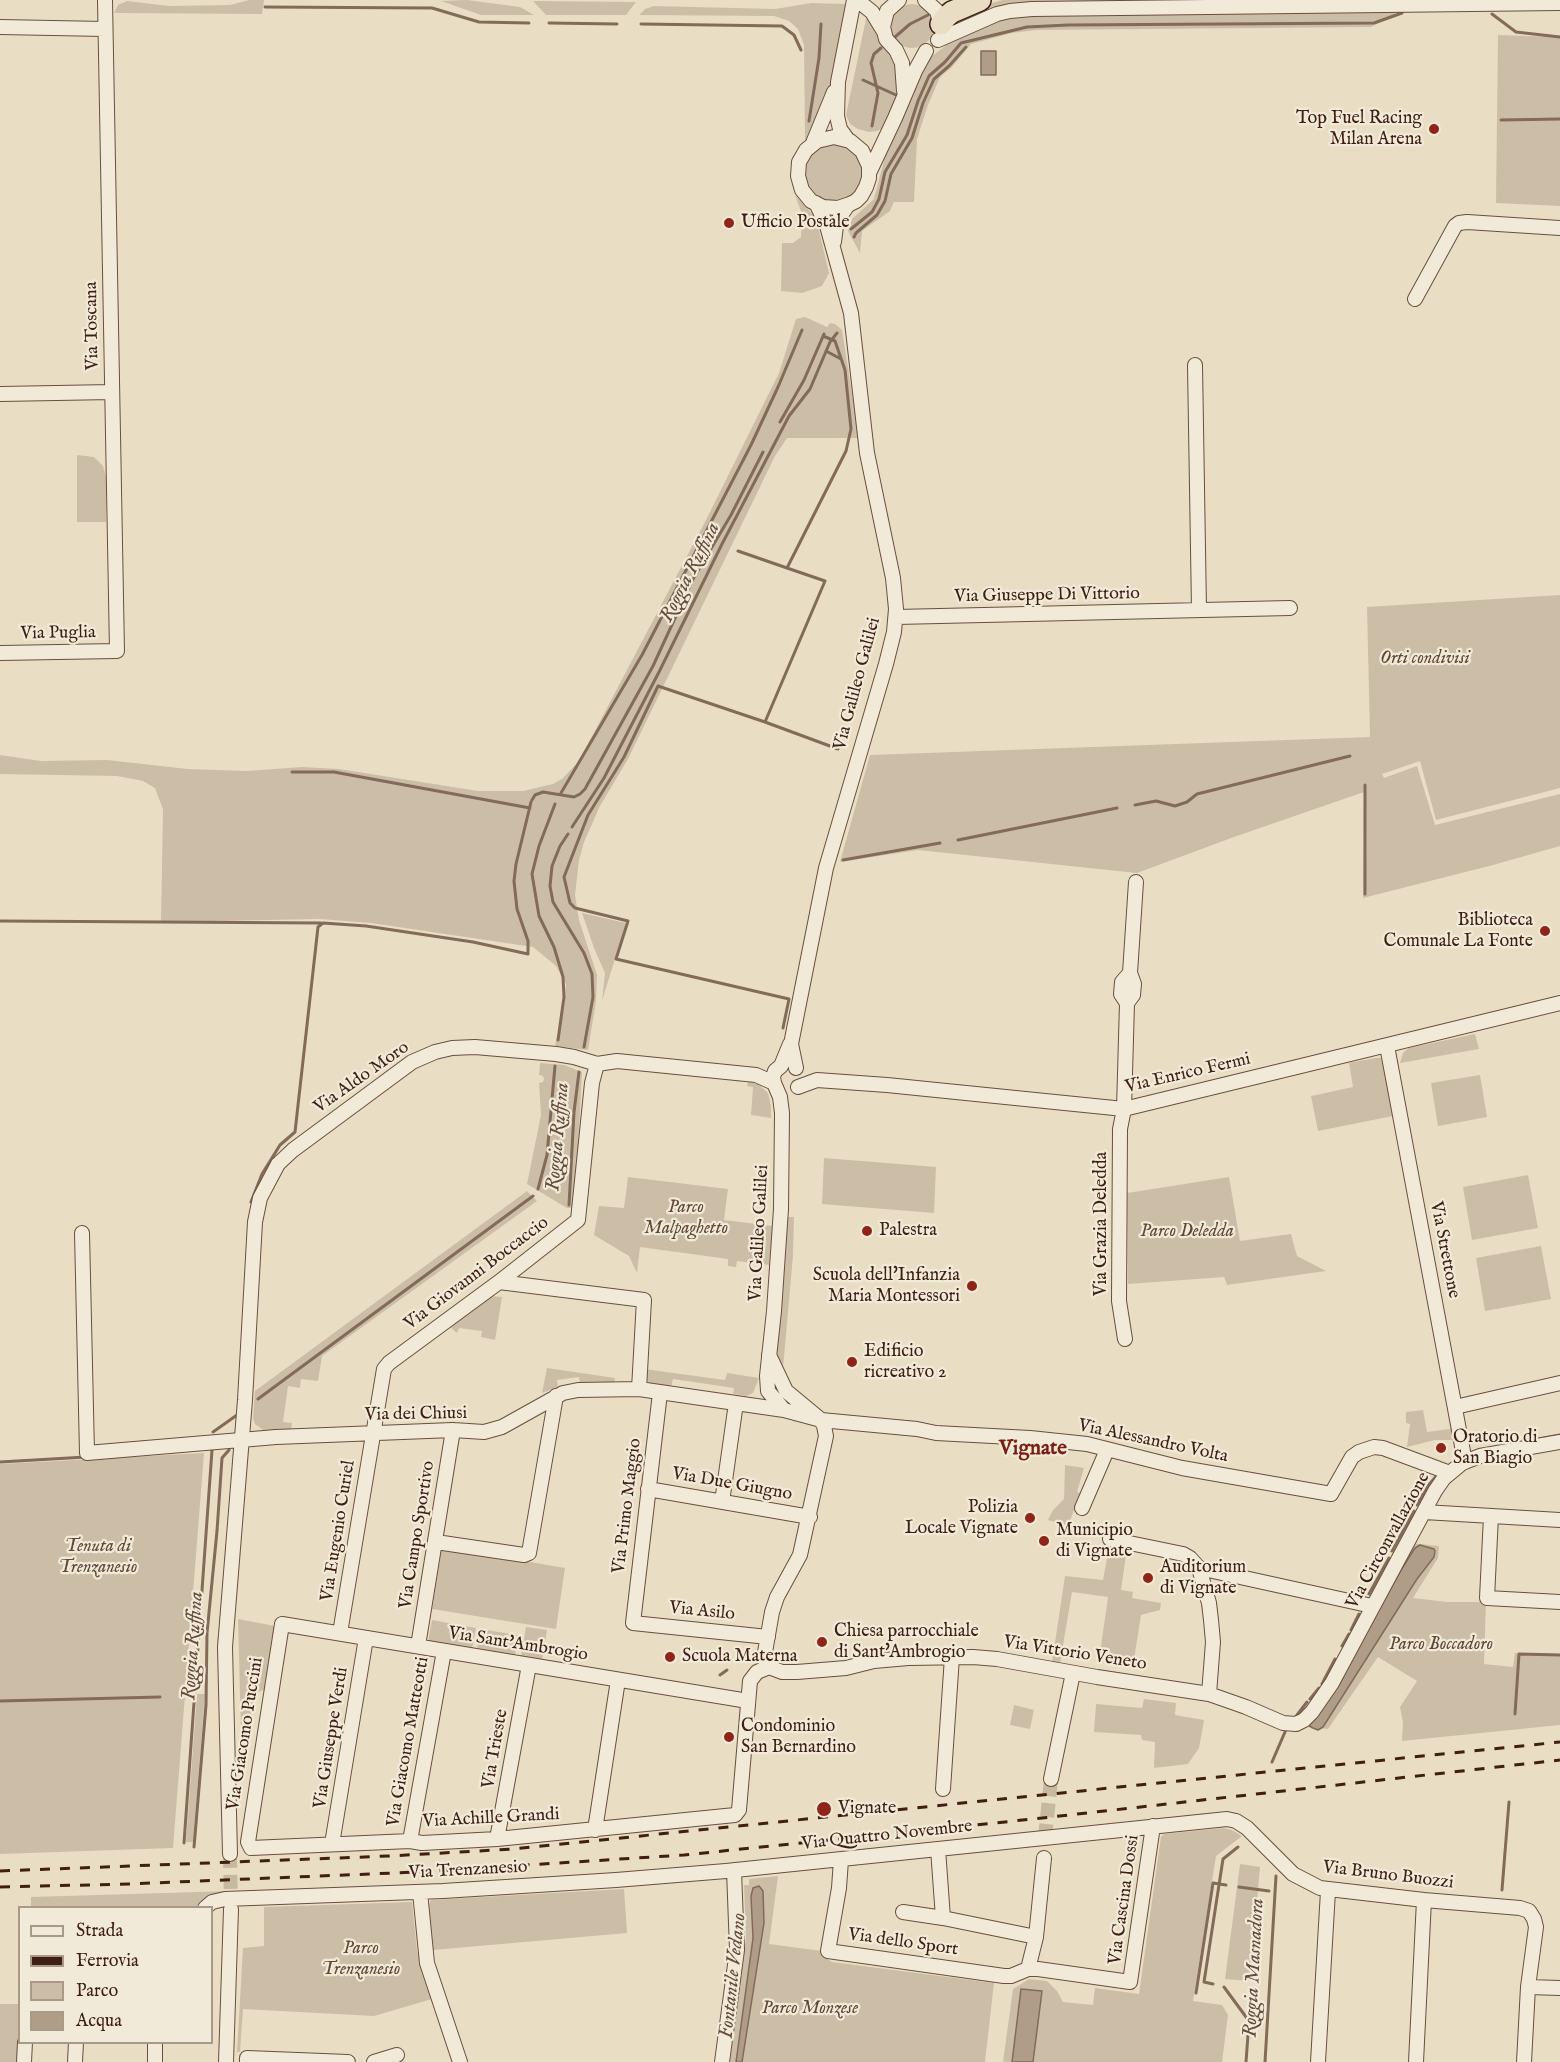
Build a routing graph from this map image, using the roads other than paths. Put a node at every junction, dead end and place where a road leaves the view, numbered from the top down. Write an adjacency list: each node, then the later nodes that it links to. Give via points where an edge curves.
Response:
1 (105, 0): 8 (street, Via Toscana)
2 (855, 0): 9 (street, via 872,12); 13 (street)
3 (899, 0): 9 (street, via 887,11)
4 (925, 0): 10 (street, via 937,11)
5 (980, 0): 10 (highway, via 952,12)
6 (1560, 3): 10 (street, via 1019,9)
7 (0, 27): 8 (street)
8 (105, 28): 25 (street, Via Toscana)
9 (883, 30): 11 (street)
10 (939, 32): 12 (street)
11 (896, 50): 12 (street, via 910,55); 14 (street, via 904,69)
12 (926, 51): 14 (street)
13 (838, 82): 16 (street, via 837,120 841,132); 17 (street)
14 (904, 95): 15 (street)
15 (889, 131): 16 (street, via 872,142); 18 (street)
16 (852, 142): 17 (street, via 830,137); 18 (street, via 865,155)
17 (813, 143): 19 (street, via 802,156 798,172 802,190)
18 (870, 171): 20 (street, via 864,192)
19 (816, 204): 20 (street, via 832,208); 22 (street, Via Galileo Galilei)
20 (850, 204): 22 (street, via 837,222)
21 (1560, 228): 23 (street, via 1459,223)
22 (834, 250): 29 (street, Via Galileo Galilei, via 851,313 867,453 893,578)
23 (1415, 299)
24 (1195, 366): 28 (street)
25 (112, 392): 26 (street); 30 (street, Via Toscana)
26 (0, 394)
27 (1290, 608): 28 (street, Via Giuseppe Di Vittorio)
28 (1199, 610): 29 (street, Via Giuseppe Di Vittorio)
29 (896, 617): 36 (street, Via Galileo Galilei, via 826,868)
30 (117, 651): 31 (street, Via Puglia)
31 (0, 653)
32 (1136, 882): 41 (street, Via Grazia Deledda, via 1130,973 1122,982 1121,994 1127,1003)
33 (1560, 1003): 34 (street, Via Enrico Fermi)
34 (1387, 1046): 41 (street, Via Enrico Fermi); 54 (street, Via Strettone)
35 (597, 1065): 37 (street, Via Aldo Moro, via 617,1061); 44 (street, Via Giovanni Boccaccio, via 579,1217); 59 (street, Via Aldo Moro, via 550,1053 465,1046 439,1050 405,1067 281,1161 263,1191 255,1217)
36 (788, 1069): 37 (street, Via Aldo Moro); 38 (street); 39 (street, via 773,1077); 40 (street, via 801,1079)
37 (756, 1075): 39 (street, Via Aldo Moro)
38 (817, 1080): 40 (street); 41 (street, Via Enrico Fermi)
39 (775, 1086): 40 (street, via 784,1093); 42 (street, Via Galileo Galilei)
40 (795, 1090): 42 (street, Via Galileo Galilei)
41 (1124, 1109): 45 (street, Via Grazia Deledda, via 1120,1129 1119,1301)
42 (782, 1113): 46 (street, Via Galileo Galilei, via 778,1261)
43 (82, 1233): 59 (street, Via dei Chiusi, via 87,1453)
44 (499, 1282): 48 (street, via 644,1300); 58 (street, Via Giovanni Boccaccio, via 386,1366)
45 (1125, 1339)
46 (769, 1355): 49 (street, Via Galileo Galilei); 50 (street)
47 (1560, 1383): 54 (street)
48 (639, 1389): 51 (street, Via dei Chiusi); 52 (street, Via dei Chiusi, via 578,1390)
49 (768, 1391): 50 (street); 53 (street, Via dei Chiusi, via 751,1401); 55 (street)
50 (786, 1392): 55 (street); 56 (street)
51 (660, 1393): 53 (street, Via dei Chiusi); 64 (street, Via Primo Maggio)
52 (556, 1396): 57 (street, Via dei Chiusi, via 496,1429); 72 (street, via 529,1553)
53 (736, 1403): 55 (street, Via dei Chiusi); 65 (street)
54 (1455, 1407): 62 (street, Via Strettone)
55 (784, 1410): 56 (street, Via Alessandro Volta)
56 (820, 1420): 61 (street, Via Alessandro Volta, via 936,1433 1055,1440); 68 (street, via 826,1436)
57 (453, 1430): 58 (street, Via dei Chiusi); 72 (street, Via Campo Sportivo)
58 (373, 1434): 59 (street, Via dei Chiusi); 78 (street, Via Eugenio Curiel)
59 (242, 1439): 101 (street, Via Aldo Moro, via 225,1647)
60 (1560, 1442): 62 (street, Via Circonvallazione)
61 (1107, 1450): 63 (street, Via Alessandro Volta, via 1182,1468 1331,1494 1352,1456 1374,1448); 66 (street)
62 (1465, 1462): 63 (street, Via Circonvallazione)
63 (1450, 1473): 67 (street, Via Circonvallazione, via 1437,1487)
64 (648, 1489): 65 (street, Via Due Giugno); 76 (street, Via Primo Maggio)
65 (722, 1502): 68 (street, Via Due Giugno)
66 (1082, 1508)
67 (1424, 1512): 69 (street); 75 (street, Via Circonvallazione)
68 (810, 1516): 79 (street, via 799,1559 776,1599)
69 (1491, 1516): 70 (street); 74 (street, via 1487,1598)
70 (1560, 1520)
71 (1110, 1539): 73 (street, via 1183,1554)
72 (436, 1542): 81 (street, Via Campo Sportivo)
73 (1199, 1568): 75 (street); 88 (street, via 1213,1642)
74 (1560, 1602)
75 (1372, 1606): 90 (street, Via Circonvallazione, via 1332,1683 1312,1712)
76 (633, 1623): 79 (street, Via Asilo)
77 (282, 1624): 78 (street, Via Sant'Ambrogio); 99 (street, Via Giacomo Puccini, via 248,1842)
78 (340, 1633): 80 (street, Via Sant'Ambrogio)
79 (768, 1637): 85 (street, via 765,1658)
80 (366, 1638): 81 (street, Via Sant'Ambrogio); 98 (street, Via Giuseppe Verdi)
81 (418, 1647): 82 (street, Via Sant'Ambrogio)
82 (444, 1651): 84 (street, Via Sant'Ambrogio); 97 (street, Via Giacomo Matteotti)
83 (952, 1657): 85 (street, Via Vittorio Veneto, via 874,1660 846,1668 797,1672); 86 (street, Via Vittorio Veneto, via 997,1659); 92 (street)
84 (530, 1665): 87 (street, Via Sant'Ambrogio); 96 (street, Via Trieste)
85 (769, 1667): 89 (street, via 752,1677)
86 (1072, 1673): 88 (street, Via Vittorio Veneto); 91 (street)
87 (618, 1680): 89 (street, Via Sant'Ambrogio); 94 (street)
88 (1209, 1694): 90 (street, Via Vittorio Veneto, via 1283,1723)
89 (748, 1701): 94 (street, Via Achille Grandi, via 739,1810 733,1815)
90 (1298, 1724)
91 (1051, 1779)
92 (943, 1789)
93 (1154, 1826): 95 (street, Via Bruno Buozzi); 105 (street, Via Bruno Buozzi, via 1236,1821 1290,1872); 113 (street, Via Cascina Dossi, via 1131,1982)
94 (595, 1830): 96 (street, Via Achille Grandi)
95 (1044, 1838): 100 (street, Via Quattro Novembre)
96 (497, 1839): 97 (street, Via Achille Grandi, via 422,1843)
97 (410, 1840): 98 (street, Via Achille Grandi)
98 (332, 1844): 99 (street, Via Achille Grandi)
99 (251, 1848)
100 (938, 1850): 103 (street, Via Quattro Novembre); 111 (street)
101 (230, 1854)
102 (1044, 1858): 112 (street)
103 (841, 1860): 104 (street, Via Quattro Novembre); 113 (street, Via dello Sport, via 828,1951 1004,1976)
104 (734, 1870): 106 (street, Via Trenzanesio); 129 (street, via 737,1950)
105 (1328, 1891): 107 (street, Via Bruno Buozzi); 130 (street)
106 (420, 1892): 108 (street, Via Trenzanesio, via 225,1899); 128 (street, via 427,1963)
107 (1424, 1900): 114 (street, Via Bruno Buozzi, via 1520,1908 1532,1915 1536,1927); 131 (street)
108 (207, 1906)
109 (231, 1909): 123 (street)
110 (903, 1912): 111 (street)
111 (943, 1918): 112 (street)
112 (1036, 1937): 113 (street)
113 (1028, 1969)
114 (1528, 1987): 115 (street); 132 (street)
115 (1560, 1988)
116 (24, 2044): 120 (street)
117 (76, 2044): 121 (street)
118 (155, 2044): 122 (street)
119 (397, 2055): 127 (street)
120 (24, 2062)
121 (75, 2062)
122 (155, 2062)
123 (226, 2062)
124 (247, 2062): 125 (street, via 247,2058)
125 (333, 2062): 126 (street)
126 (348, 2062)
127 (374, 2062)
128 (460, 2062)
129 (722, 2062)
130 (1318, 2062)
131 (1416, 2062)
132 (1524, 2062)

